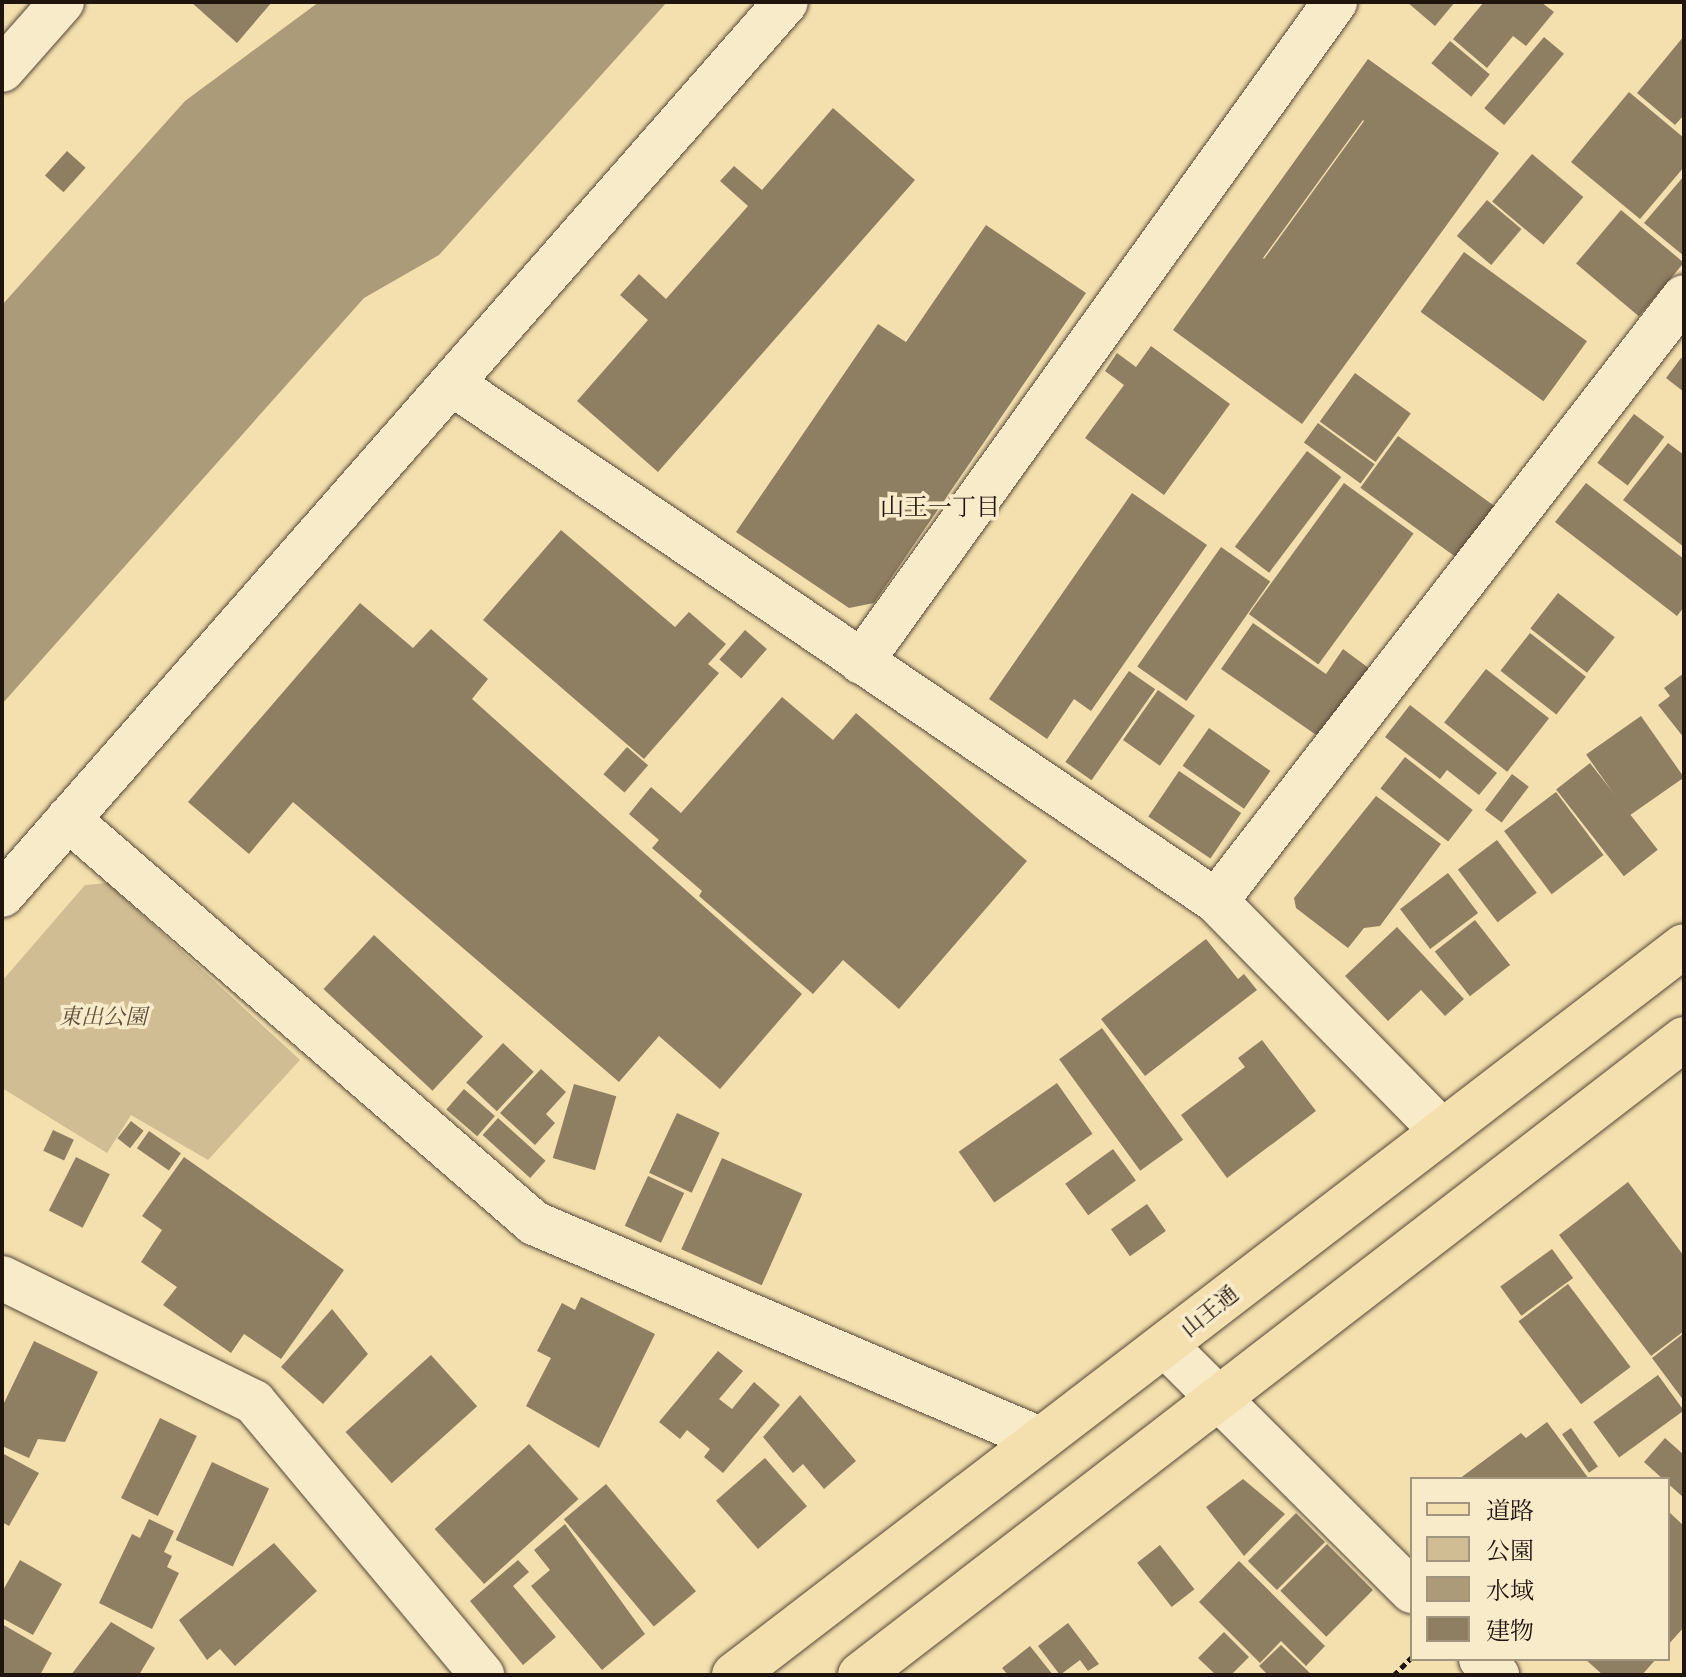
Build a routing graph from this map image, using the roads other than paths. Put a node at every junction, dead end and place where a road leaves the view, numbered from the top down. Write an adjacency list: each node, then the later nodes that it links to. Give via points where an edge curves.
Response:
1 (62, 2): 4 (street)
2 (786, 2): 6 (street)
3 (1335, 2): 7 (street)
4 (4, 66)
5 (1684, 297): 10 (street)
6 (454, 385): 7 (street); 8 (street)
7 (861, 662): 10 (street)
8 (68, 819): 9 (street); 17 (street, via 534,1223)
9 (2, 895)
10 (1216, 901): 13 (street)
11 (1684, 946): 13 (main road, 山王通)
12 (1684, 1039): 16 (main road)
13 (1440, 1129): 15 (main road, 山王通)
14 (2, 1278): 19 (street, via 254,1402)
15 (1167, 1347): 16 (street); 17 (main road, 山王通)
16 (1220, 1403): 18 (street); 21 (main road)
17 (1040, 1439): 20 (main road, 山王通)
18 (1410, 1589)
19 (482, 1675)
20 (734, 1675)
21 (860, 1675)

